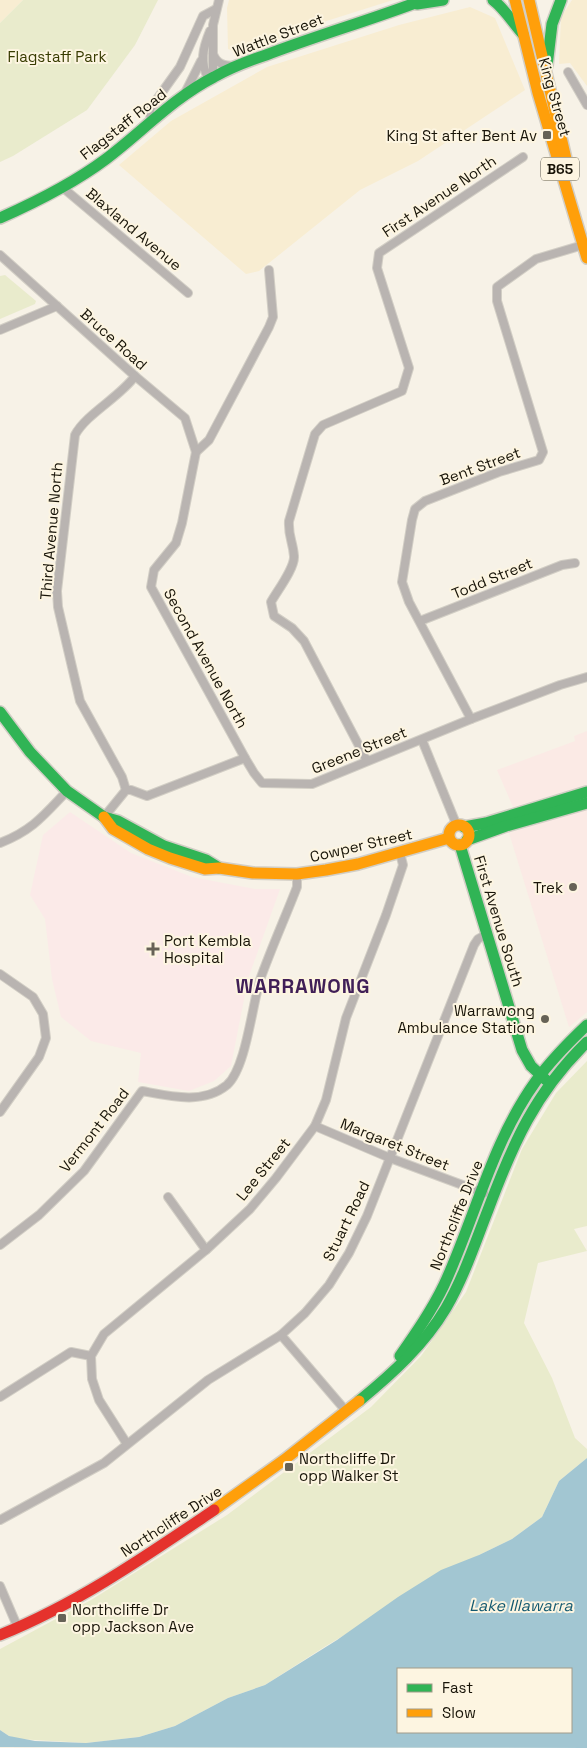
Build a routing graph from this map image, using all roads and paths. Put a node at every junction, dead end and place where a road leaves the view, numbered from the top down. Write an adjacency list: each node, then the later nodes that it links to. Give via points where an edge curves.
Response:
1 (219, 0): 8 (street)
2 (443, 0): 7 (main road, Wattle Street)
3 (493, 0): 10 (main road)
4 (515, 0): 10 (main road, King Street / B65)
5 (530, 0): 15 (main road, King Street / B65)
6 (561, 0): 15 (main road, via 549,31)
7 (418, 3): 13 (main road, Wattle Street, via 309,38)
8 (216, 9): 9 (street); 19 (street, via 203,16 180,68 150,109)
9 (213, 25): 11 (street); 12 (street)
10 (523, 34): 24 (main road, King Street / B65)
11 (212, 50): 13 (street, via 219,63); 16 (street)
12 (203, 53): 16 (street, via 204,68); 17 (street, via 196,73)
13 (236, 66): 16 (main road, Wattle Street)
14 (568, 72): 18 (street)
15 (546, 75): 23 (main road, King Street / B65)
16 (211, 78): 17 (main road, Flagstaff Road)
17 (180, 98): 19 (main road, Flagstaff Road)
18 (587, 106)
19 (152, 122): 21 (main road, Flagstaff Road, via 105,160)
20 (523, 157): 40 (street, First Avenue North, via 379,253 377,268 409,368 402,391 318,430 289,520 293,563 271,602 274,616 292,628 304,642)
21 (62, 187): 22 (main road, Flagstaff Road); 28 (street, Blaxland Avenue)
22 (0, 218)
23 (587, 233)
24 (583, 245): 26 (main road, King Street / B65); 34 (street, Bent Street, via 536,259 497,287 497,301 543,452 539,460 425,501 415,509 402,582)
25 (0, 255): 29 (street, Bruce Road)
26 (587, 258)
27 (269, 270): 32 (street, via 273,317 269,327 209,440)
28 (188, 292)
29 (57, 306): 30 (street); 31 (street, Bruce Road)
30 (0, 330)
31 (135, 376): 32 (street, Bruce Road, via 185,418); 42 (street, Third Avenue North, via 75,435 57,591 80,701)
32 (196, 452): 39 (street, Second Avenue North, via 176,543 154,570 151,587)
33 (575, 562): 34 (street, Todd Street)
34 (420, 621): 37 (street, Bent Street)
35 (587, 677): 37 (street, Greene Street)
36 (0, 712): 41 (main road, Cowper Street, via 30,752)
37 (471, 720): 38 (street, Greene Street)
38 (422, 740): 40 (street, Greene Street); 46 (street)
39 (246, 758): 40 (street, Greene Street, via 262,783 312,784); 42 (street, via 147,796)
40 (367, 761)
41 (67, 790): 45 (main road, Cowper Street); 50 (street, via 37,822 18,836)
42 (126, 790): 45 (street)
43 (587, 792): 46 (main road, via 486,823)
44 (587, 803): 49 (main road, via 506,826)
45 (104, 817): 48 (main road, Cowper Street, via 118,821); 53 (main road, Cowper Street, via 113,829)
46 (461, 827): 47 (main road, via 452,829); 49 (main road, via 468,832)
47 (449, 838): 49 (main road, via 452,843); 51 (main road, Cowper Street)
48 (150, 840): 52 (main road, Cowper Street); 53 (main road)
49 (464, 842): 56 (main road, First Avenue South)
50 (0, 843)
51 (400, 852): 55 (main road, Cowper Street, via 358,864); 63 (street, Lee Street, via 404,865 346,1018 326,1100)
52 (191, 855): 53 (main road); 54 (main road, Cowper Street)
53 (170, 858): 54 (main road, Cowper Street, via 205,869)
54 (219, 868): 55 (main road, Cowper Street)
55 (297, 874): 68 (street, Vermont Road, via 297,887 260,981 234,1076 212,1093 192,1098 142,1091 84,1171 39,1215)
56 (487, 934): 60 (main road, First Avenue South, via 522,1050); 64 (street, Stuart Road, via 474,945)
57 (0, 974): 62 (street, via 32,997 43,1014 46,1038 39,1057)
58 (587, 1025): 60 (main road, Northcliffe Drive)
59 (587, 1042): 61 (main road, Northcliffe Drive)
60 (539, 1074): 61 (main road, First Avenue South); 65 (main road, Northcliffe Drive, via 503,1138)
61 (550, 1082): 67 (main road, Northcliffe Drive, via 521,1130)
62 (0, 1112)
63 (315, 1126): 64 (street, Margaret Street); 69 (street, Lee Street, via 250,1209)
64 (390, 1158): 65 (street, Margaret Street); 70 (street, Stuart Road, via 349,1253 323,1292)
65 (481, 1192): 67 (street, Margaret Street); 73 (main road, Northcliffe Drive, via 444,1286 421,1327 395,1362)
66 (168, 1197): 69 (street)
67 (492, 1197): 73 (main road, Northcliffe Drive, via 458,1286 441,1316 400,1366)
68 (0, 1245)
69 (206, 1250): 71 (street, Lee Street, via 111,1327)
70 (281, 1335): 73 (street); 74 (street, Stuart Road, via 208,1380)
71 (90, 1356): 72 (street, via 71,1352); 74 (street, via 92,1379 99,1400)
72 (0, 1397)
73 (346, 1411): 77 (main road, Northcliffe Drive, via 217,1510 96,1587)
74 (127, 1444): 75 (street, Stuart Road, via 104,1463)
75 (0, 1520)
76 (0, 1586): 77 (street)
77 (18, 1628): 78 (main road, Northcliffe Drive)
78 (0, 1635)

